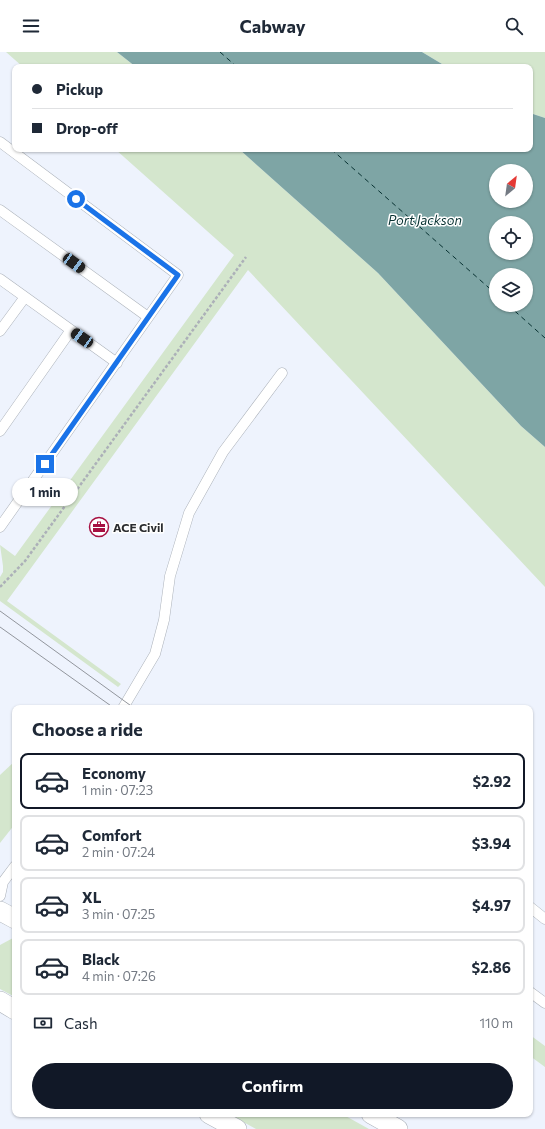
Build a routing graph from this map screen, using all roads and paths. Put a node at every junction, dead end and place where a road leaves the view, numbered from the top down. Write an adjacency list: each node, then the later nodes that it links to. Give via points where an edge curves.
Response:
1 (0, 142): 2 (lane)
2 (12, 151)
3 (13, 152): 8 (lane, via 178,275)
4 (0, 210): 8 (lane)
5 (246, 257): 15 (path, via 25,561)
6 (0, 279): 7 (lane)
7 (25, 297): 9 (lane); 10 (lane)
8 (148, 317): 11 (lane)
9 (70, 330): 11 (lane); 13 (lane)
10 (0, 331)
11 (117, 363): 14 (lane)
12 (282, 373): 16 (lane, via 223,452 190,513 170,576 156,654)
13 (0, 431)
14 (0, 528)
15 (0, 587)
16 (125, 705)
17 (12, 870): 18 (lane, via 3,882)
18 (0, 896)
19 (533, 909): 22 (lane)
20 (0, 911): 21 (street)
21 (12, 918)
22 (545, 919)
23 (533, 994): 25 (lane)
24 (0, 1002): 26 (street)
25 (545, 1003)
26 (12, 1008)
27 (215, 1117): 29 (street)
28 (376, 1117): 30 (street)
29 (237, 1129)
30 (398, 1129)

